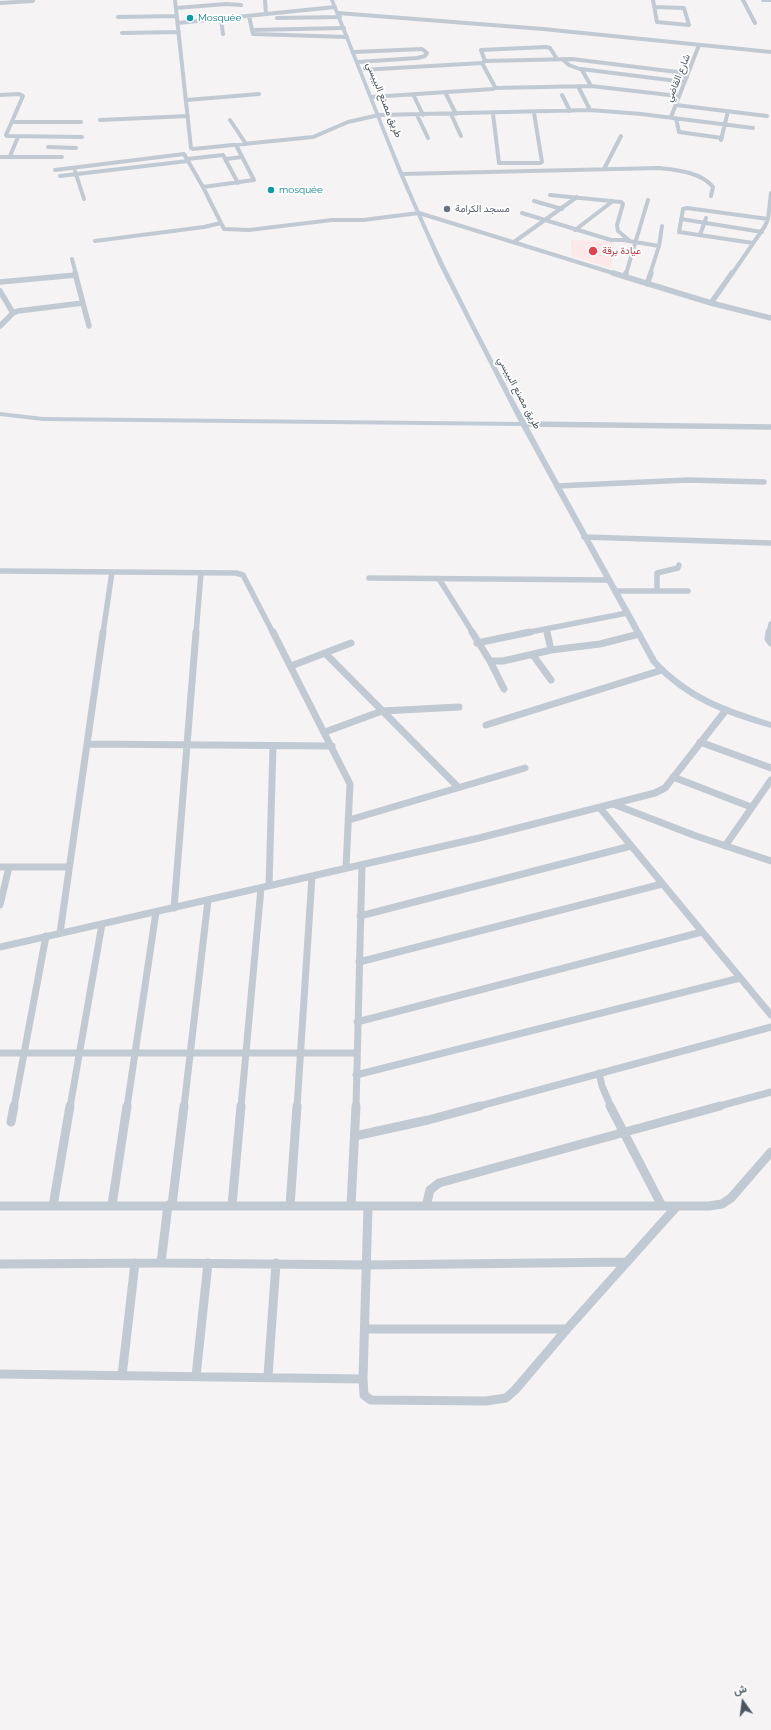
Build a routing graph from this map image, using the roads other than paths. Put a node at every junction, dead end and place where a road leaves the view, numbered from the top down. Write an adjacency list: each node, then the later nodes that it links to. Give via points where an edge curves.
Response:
1 (175, 0): 13 (street)
2 (240, 0): 11 (street)
3 (265, 0): 15 (street)
4 (653, 0): 12 (street)
5 (674, 0): 24 (street, via 676,8 685,9)
6 (743, 0): 23 (street)
7 (763, 0): 8 (street)
8 (771, 0)
9 (33, 1): 10 (street)
10 (0, 3)
11 (241, 5): 13 (street); 17 (street)
12 (654, 7): 24 (street, via 657,22); 24 (street, via 684,8)
13 (176, 8): 16 (street)
14 (336, 9): 15 (street); 20 (street); 25 (main road, طريق مصنع البيبسي); 33 (street)
15 (266, 14): 18 (street)
16 (176, 16): 19 (street); 22 (street)
17 (242, 16): 18 (street); 21 (street)
18 (249, 16): 27 (street)
19 (118, 17)
20 (277, 18)
21 (221, 19): 22 (street); 30 (street)
22 (178, 23): 28 (street)
23 (755, 23)
24 (689, 25)
25 (344, 28): 26 (street); 32 (main road, طريق مصنع البيبسي)
26 (293, 29): 27 (street); 31 (street)
27 (252, 30): 31 (street, via 255,34)
28 (179, 32): 29 (street); 55 (street)
29 (122, 33)
30 (223, 34)
31 (292, 35): 32 (street)
32 (347, 36): 34 (main road, طريق مصنع البيبسي)
33 (699, 45): 35 (street); 43 (street, شارع القاضي)
34 (354, 52): 37 (main road, طريق مصنع البيبسي); 37 (street, via 417,49 427,53 422,58)
35 (771, 52)
36 (559, 59): 38 (street); 38 (street, via 546,47 481,50); 39 (street); 40 (street)
37 (358, 62): 41 (main road, طريق مصنع البيبسي)
38 (484, 62): 41 (street); 47 (street)
39 (581, 69): 42 (street); 46 (street)
40 (648, 69): 42 (street); 43 (street, via 677,72)
41 (361, 70): 54 (main road, طريق مصنع البيبسي)
42 (644, 77): 44 (street)
43 (688, 77): 44 (street, شارع القاضي)
44 (685, 82): 53 (street, شارع القاضي)
45 (578, 86): 46 (street); 47 (street); 57 (street)
46 (591, 86): 53 (street)
47 (494, 88): 48 (street)
48 (446, 92): 50 (street); 61 (street)
49 (259, 94): 55 (street)
50 (413, 94): 54 (street); 65 (street)
51 (0, 95): 71 (street, via 23,96)
52 (562, 95): 58 (street)
53 (678, 96): 56 (street, شارع القاضي)
54 (371, 97): 63 (main road, طريق مصنع البيبسي)
55 (186, 100): 66 (street)
56 (676, 105): 59 (street); 68 (street, شارع القاضي)
57 (590, 110): 58 (street); 68 (street)
58 (570, 111): 60 (street)
59 (728, 112): 67 (street); 73 (street)
60 (534, 113): 62 (street); 62 (street, via 542,162 540,163 499,163)
61 (454, 114): 62 (street); 65 (street); 75 (street)
62 (493, 114)
63 (379, 115): 64 (street); 81 (street, via 348,122 313,137); 96 (main road, طريق مصنع البيبسي)
64 (417, 115): 65 (street); 80 (street)
65 (423, 115)
66 (188, 116): 69 (street); 82 (street, via 192,149)
67 (767, 116)
68 (674, 118): 73 (street); 73 (street, via 679,132 722,139)
69 (100, 120)
70 (230, 120): 81 (street)
71 (12, 122): 72 (street); 77 (street, via 6,135)
72 (81, 122)
73 (726, 125): 74 (street)
74 (753, 128)
75 (461, 136)
76 (622, 136): 93 (street)
77 (18, 137): 78 (street); 85 (street)
78 (52, 137): 79 (street); 83 (street)
79 (82, 137)
80 (428, 138)
81 (246, 144): 82 (street)
82 (236, 145): 89 (street)
83 (48, 148): 84 (street); 87 (street)
84 (76, 148)
85 (10, 156): 86 (street); 87 (street)
86 (0, 157)
87 (45, 157): 88 (street)
88 (62, 157)
89 (242, 157): 90 (street); 98 (street, via 255,179)
90 (226, 159): 91 (street, via 220,155); 98 (street)
91 (187, 160): 92 (street, via 185,154 182,154); 95 (street); 99 (street)
92 (74, 167): 94 (street); 95 (street)
93 (604, 169): 96 (street); 102 (street, via 676,170 709,182 713,187)
94 (55, 170)
95 (76, 174): 97 (street); 104 (street)
96 (402, 174): 109 (main road, طريق مصنع البيبسي)
97 (60, 176)
98 (238, 183): 99 (street)
99 (203, 187): 115 (street)
100 (771, 193): 112 (street)
101 (550, 195): 103 (street)
102 (710, 196)
103 (577, 198): 107 (street); 108 (street)
104 (84, 199)
105 (648, 200): 122 (street)
106 (534, 201): 108 (street)
107 (613, 201): 117 (street); 122 (street, via 623,204 617,225 618,231)
108 (562, 209): 114 (street)
109 (419, 213): 115 (street, via 249,230 224,229); 121 (street); 138 (main road, طريق مصنع البيبسي)
110 (522, 213): 114 (street)
111 (681, 219): 112 (street, via 683,209 687,208); 113 (street); 119 (street, via 678,232)
112 (768, 219): 118 (street)
113 (705, 220): 118 (street); 119 (street)
114 (546, 221): 117 (street); 121 (street)
115 (220, 222): 120 (street, via 204,227)
116 (662, 226): 124 (street)
117 (575, 230): 122 (street)
118 (762, 232): 123 (street)
119 (700, 235): 123 (street)
120 (95, 240)
121 (514, 242): 127 (street)
122 (633, 243): 124 (street); 127 (street)
123 (753, 243): 132 (street)
124 (658, 246): 129 (street)
125 (72, 259): 126 (street)
126 (76, 275): 128 (street); 131 (street)
127 (625, 276): 129 (street)
128 (0, 282)
129 (647, 284): 132 (street)
130 (0, 291): 133 (street)
131 (83, 303): 133 (street); 136 (street)
132 (711, 303): 134 (street)
133 (13, 313): 135 (street)
134 (771, 318)
135 (0, 326)
136 (89, 326)
137 (0, 414): 138 (main road, via 43,419)
138 (523, 424): 139 (street); 141 (main road, طريق مصنع البيبسي)
139 (771, 427)
140 (764, 482): 141 (street, via 688,480)
141 (557, 486): 142 (main road, طريق مصنع البيبسي)
142 (584, 537): 143 (street); 150 (main road, طريق مصنع البيبسي)
143 (771, 543)
144 (679, 565): 152 (street, via 677,569 657,573)
145 (0, 571): 146 (street)
146 (112, 572): 147 (street); 176 (street)
147 (201, 573): 165 (street, via 243,575); 177 (street)
148 (369, 578): 149 (street)
149 (439, 579): 150 (street); 160 (street)
150 (609, 580): 151 (main road, طريق مصنع البيبسي)
151 (615, 591): 152 (street); 154 (main road, طريق مصنع البيبسي)
152 (657, 591): 153 (street)
153 (688, 591)
154 (627, 612): 156 (street); 157 (main road, طريق مصنع البيبسي)
155 (771, 624): 158 (street, via 768,639)
156 (546, 629): 160 (street); 161 (street)
157 (639, 634): 161 (street, via 600,644); 166 (main road, طريق مصنع البيبسي)
158 (771, 642)
159 (351, 643): 162 (street)
160 (477, 643): 164 (street)
161 (551, 650): 163 (street)
162 (325, 653): 165 (street); 171 (street)
163 (533, 654): 164 (street, via 503,661); 167 (street)
164 (490, 661): 168 (street)
165 (291, 666): 174 (street)
166 (662, 670): 170 (main road, طريق مصنع البيبسي, via 688,692); 172 (street)
167 (551, 680)
168 (504, 689)
169 (459, 707): 171 (street)
170 (726, 710): 173 (main road, طريق مصنع البيبسي); 175 (street)
171 (382, 711): 174 (street); 184 (street)
172 (486, 725)
173 (771, 725)
174 (325, 732): 179 (street)
175 (700, 742): 181 (street); 182 (street)
176 (87, 744): 177 (street); 195 (street)
177 (187, 745): 178 (street); 203 (street)
178 (273, 746): 179 (street); 199 (street)
179 (332, 746): 188 (street, via 350,784)
180 (525, 768): 184 (street)
181 (771, 768)
182 (673, 778): 185 (street, via 660,791); 186 (street)
183 (771, 780): 186 (street)
184 (458, 787): 188 (street)
185 (613, 804): 187 (street); 190 (street)
186 (751, 807): 190 (street)
187 (600, 808): 189 (street); 192 (street)
188 (350, 820): 196 (street)
189 (631, 846): 198 (street); 205 (street)
190 (725, 846): 191 (street)
191 (771, 862)
192 (362, 865): 196 (street); 205 (street)
193 (0, 867): 194 (street)
194 (9, 867): 195 (street); 202 (street)
195 (69, 867): 208 (street)
196 (346, 868): 197 (street)
197 (312, 876): 199 (street); 221 (street)
198 (662, 884): 207 (street); 211 (street)
199 (269, 886): 200 (street)
200 (261, 888): 201 (street); 223 (street)
201 (208, 900): 203 (street); 220 (street)
202 (0, 905)
203 (174, 908): 204 (street)
204 (156, 912): 206 (street); 219 (street)
205 (360, 916): 211 (street)
206 (102, 924): 208 (street); 218 (street)
207 (702, 932): 212 (street); 214 (street)
208 (60, 933): 209 (street)
209 (46, 936): 210 (street); 217 (street)
210 (0, 947)
211 (359, 962): 214 (street)
212 (740, 978): 213 (street); 225 (street)
213 (771, 1015)
214 (357, 1022): 222 (street)
215 (771, 1027): 224 (street)
216 (0, 1053): 217 (street)
217 (24, 1053): 218 (street); 227 (street)
218 (80, 1053): 219 (street); 235 (street)
219 (135, 1053): 220 (street); 231 (street)
220 (190, 1053): 223 (street); 232 (street)
221 (301, 1053): 222 (street); 223 (street); 236 (street)
222 (356, 1053): 225 (street)
223 (245, 1054): 233 (street)
224 (600, 1073): 228 (street, via 604,1093); 229 (street, via 428,1120)
225 (356, 1075): 229 (street)
226 (771, 1092): 228 (street)
227 (11, 1122)
228 (624, 1132): 239 (street, via 435,1184 430,1190); 240 (street)
229 (355, 1136): 237 (street)
230 (771, 1152): 241 (street, via 727,1201 709,1206)
231 (112, 1205): 232 (street); 235 (street)
232 (170, 1205): 233 (street); 244 (street)
233 (232, 1205): 236 (street)
234 (0, 1206): 235 (street)
235 (54, 1206)
236 (290, 1206): 237 (street)
237 (351, 1206): 238 (street)
238 (368, 1206): 239 (street); 248 (street)
239 (426, 1206): 240 (street)
240 (662, 1206): 241 (street)
241 (677, 1206): 242 (street)
242 (626, 1262): 248 (street); 250 (street)
243 (135, 1263): 244 (street); 247 (street); 252 (street)
244 (161, 1263): 245 (street)
245 (208, 1263): 246 (street); 253 (street)
246 (276, 1263): 248 (street); 254 (street)
247 (0, 1264)
248 (367, 1265): 249 (street)
249 (365, 1329): 250 (street); 255 (street)
250 (567, 1329): 255 (street, via 506,1398 486,1401 371,1400 364,1395)
251 (0, 1374): 252 (street)
252 (122, 1376): 253 (street)
253 (196, 1376): 254 (street)
254 (268, 1376): 255 (street)
255 (363, 1379)

